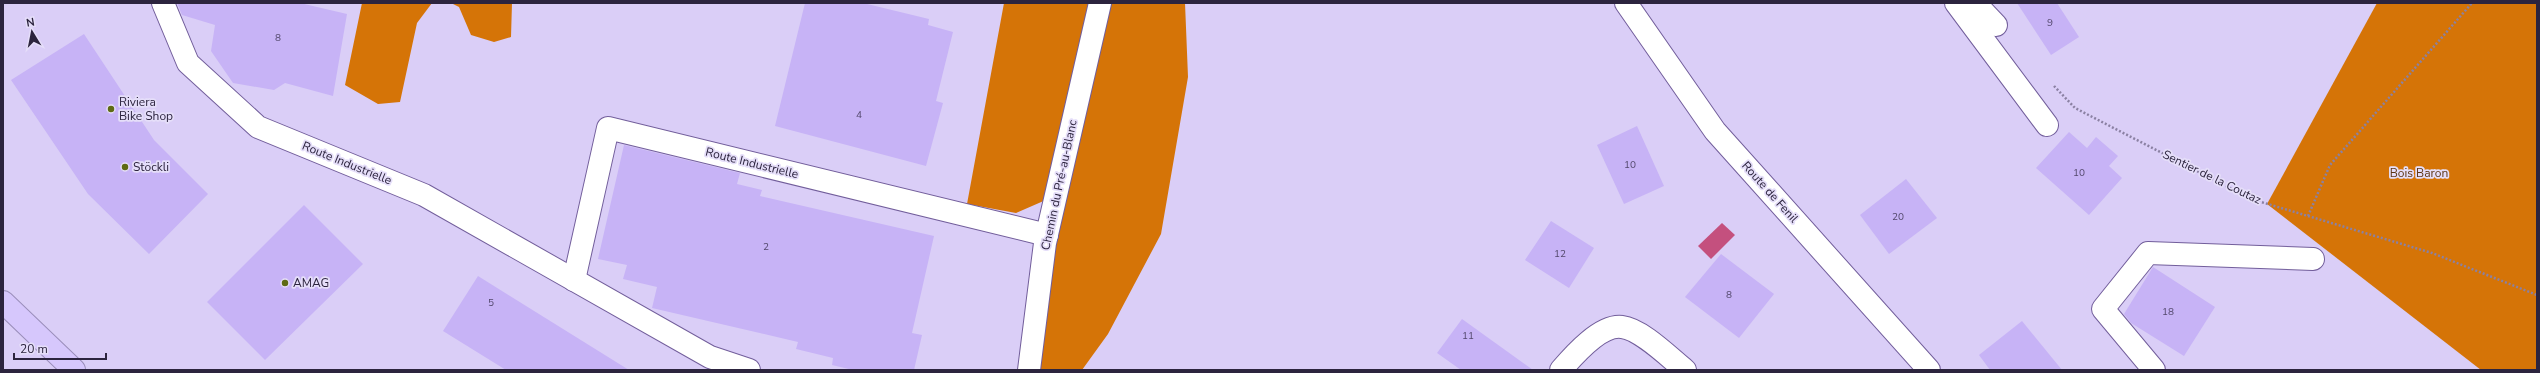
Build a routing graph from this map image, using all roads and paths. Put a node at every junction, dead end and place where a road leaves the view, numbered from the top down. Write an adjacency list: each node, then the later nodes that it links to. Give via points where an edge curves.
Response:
1 (163, 3): 13 (street, Route Industrielle, via 188,63 258,127 424,195)
2 (1100, 3): 11 (street, Chemin du Pré-au-Blanc)
3 (1626, 3): 21 (street, Route de Fenil, via 1715,131)
4 (1956, 3): 9 (street)
5 (1975, 3): 7 (street)
6 (2472, 3): 10 (path, via 2330,165)
7 (1996, 25)
8 (2048, 80): 10 (path, Sentier de la Coutaz, via 2075,108 2251,199)
9 (2047, 125)
10 (2308, 216): 14 (path, Sentier de la Coutaz, via 2432,253)
11 (1047, 235): 13 (street, Route Industrielle, via 608,128); 18 (street, Chemin du Pré-au-Blanc)
12 (2313, 259): 22 (street, via 2148,253 2103,309)
13 (574, 280): 17 (street, Route Industrielle, via 710,357)
14 (2537, 295)
15 (3, 302): 16 (highway)
16 (74, 370)
17 (749, 370)
18 (1029, 370)
19 (1561, 370): 20 (street, via 1582,346 1604,331 1622,326 1639,334)
20 (1685, 370)
21 (1929, 370)
22 (2154, 370)

